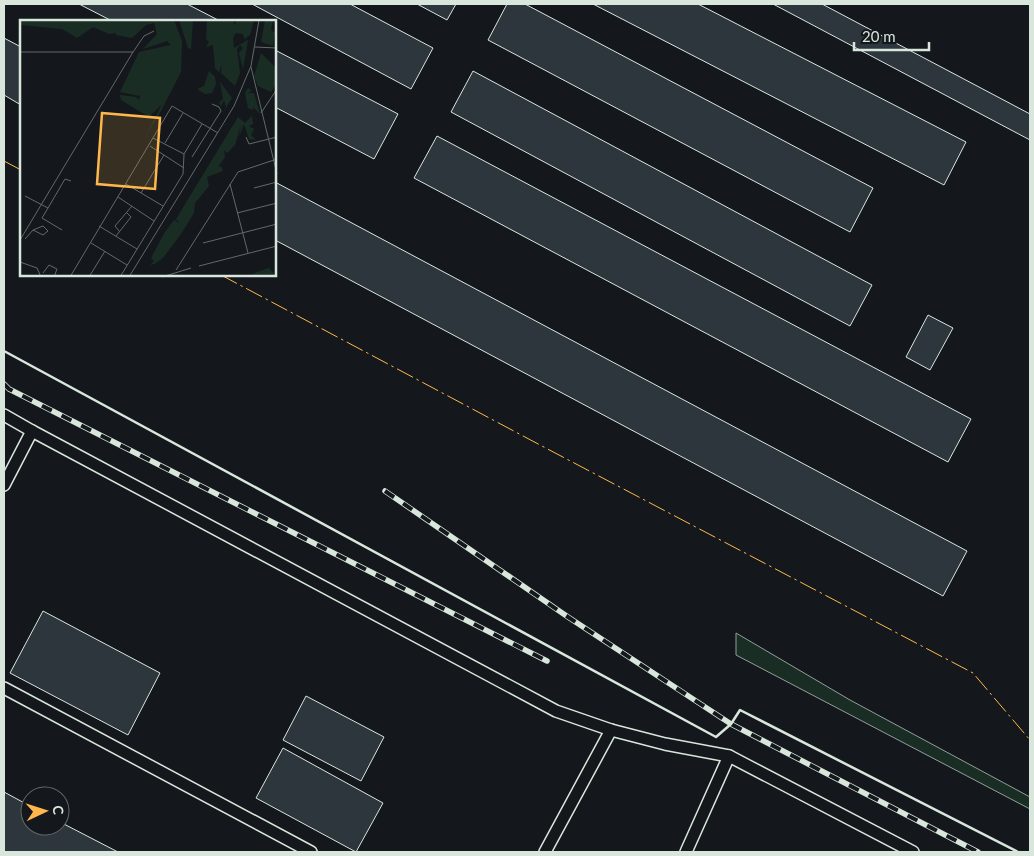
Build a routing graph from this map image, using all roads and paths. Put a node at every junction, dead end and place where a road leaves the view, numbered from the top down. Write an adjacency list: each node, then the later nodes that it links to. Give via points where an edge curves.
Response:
1 (4, 415): 2 (lane)
2 (32, 431): 3 (lane); 5 (lane, via 556,710)
3 (4, 485)
4 (4, 688): 7 (lane)
5 (611, 730): 6 (lane); 8 (lane)
6 (729, 756): 9 (lane); 10 (lane)
7 (311, 852)
8 (545, 852)
9 (686, 852)
10 (914, 852)

